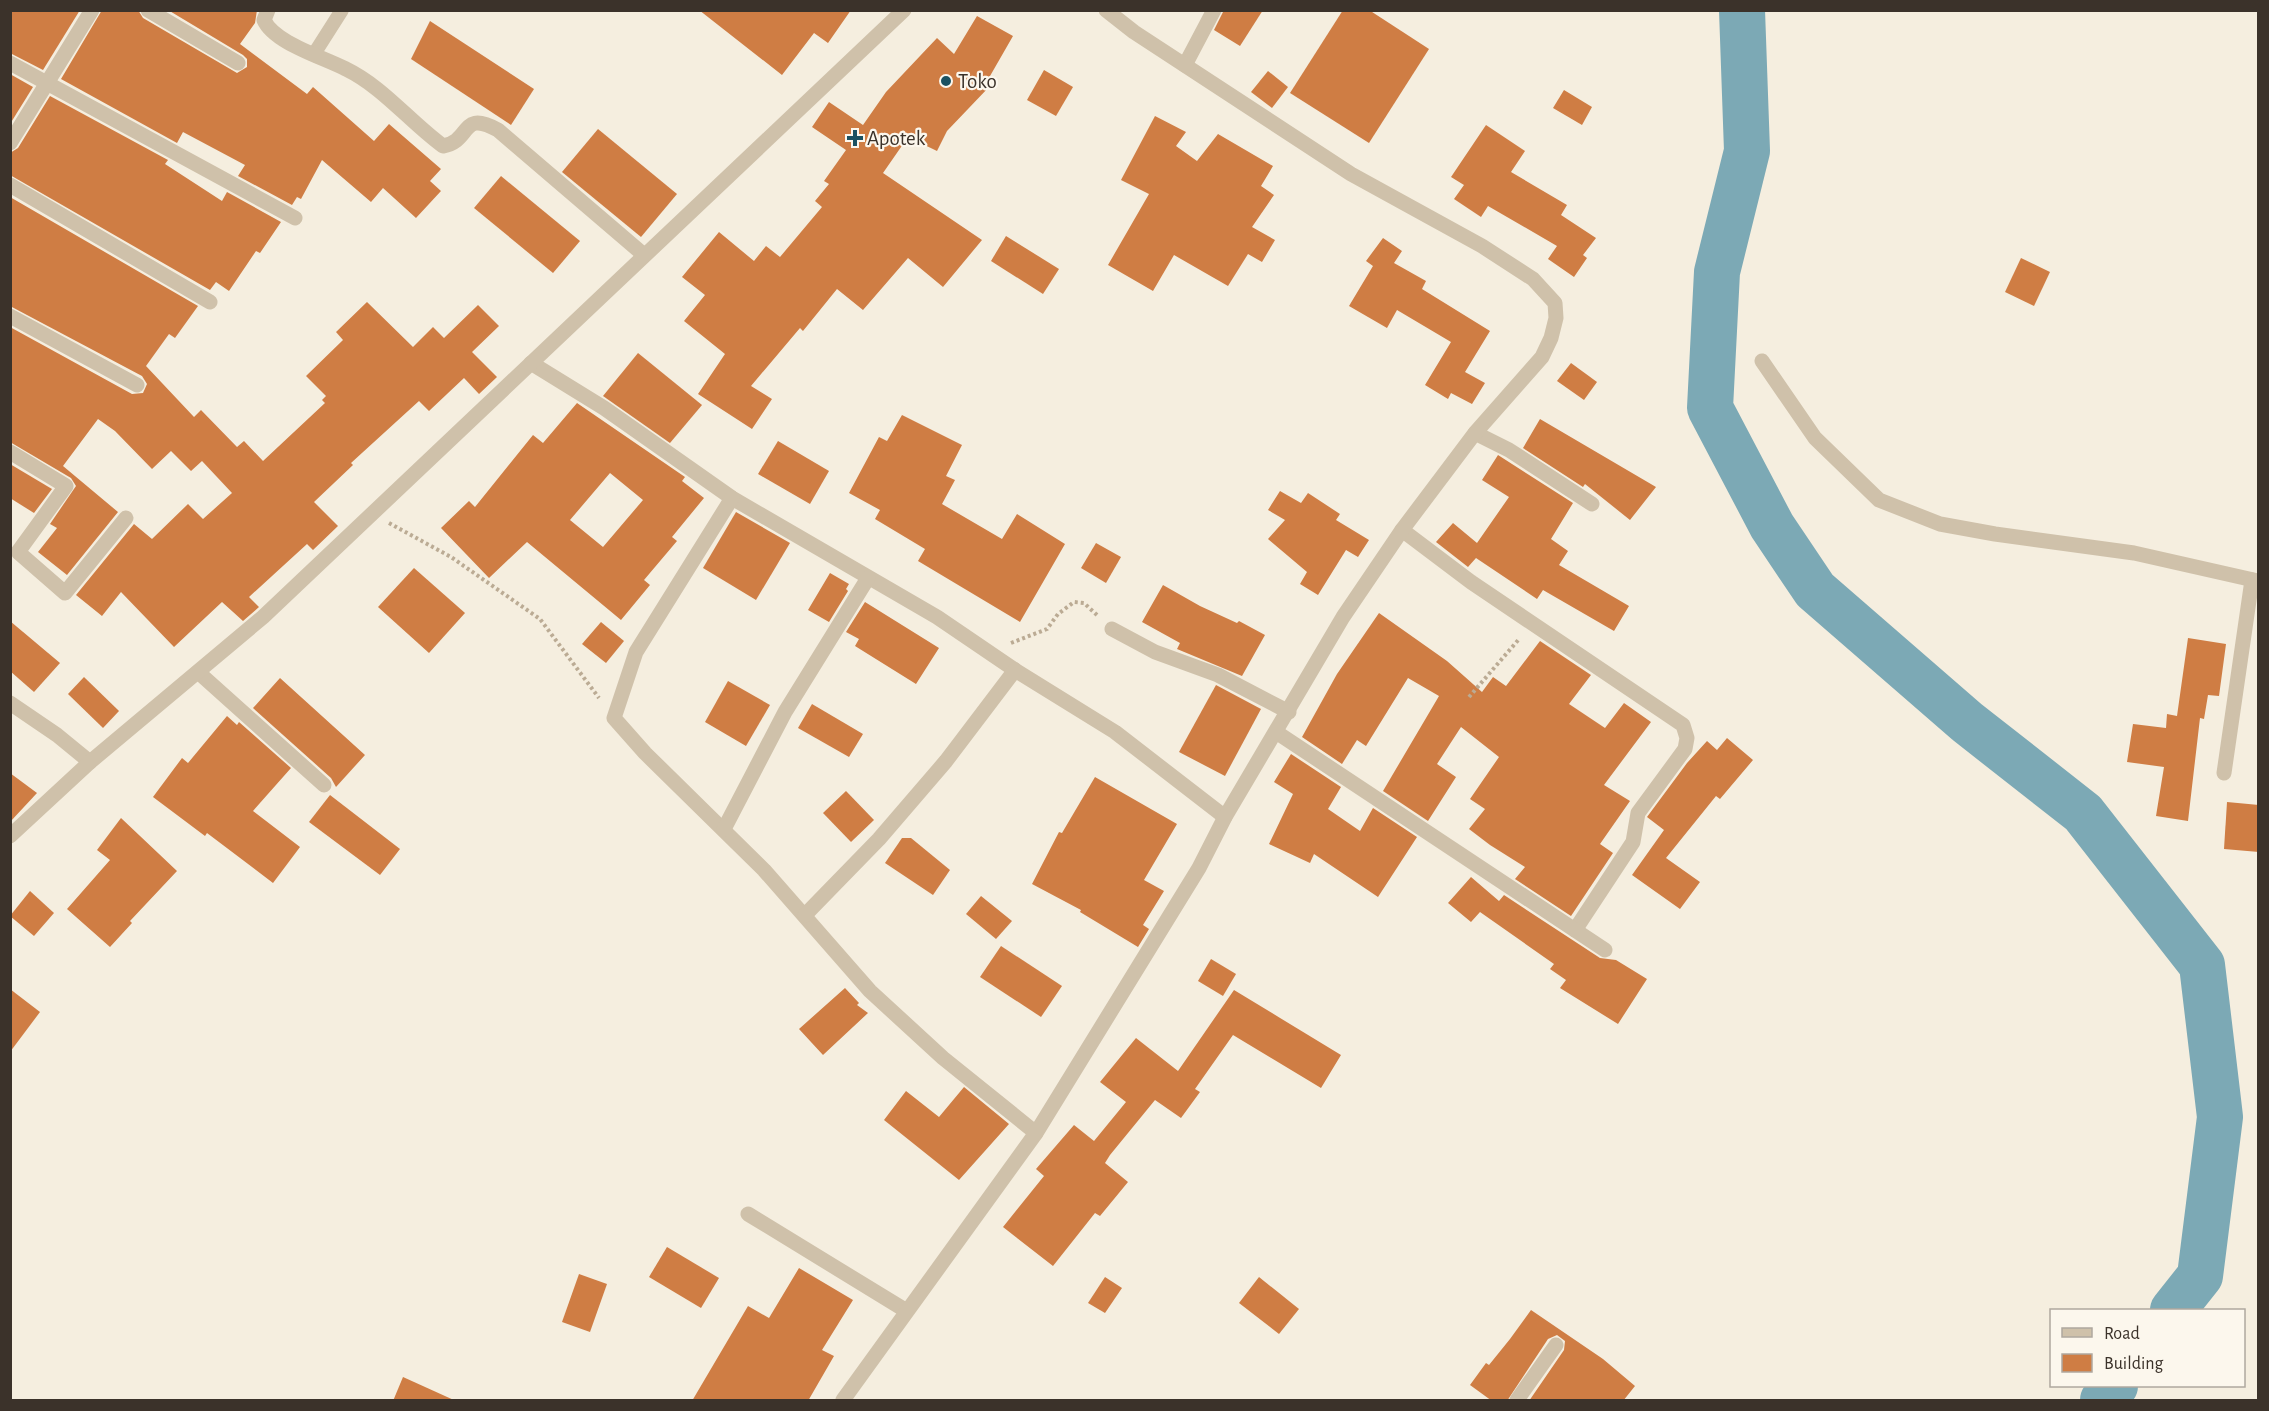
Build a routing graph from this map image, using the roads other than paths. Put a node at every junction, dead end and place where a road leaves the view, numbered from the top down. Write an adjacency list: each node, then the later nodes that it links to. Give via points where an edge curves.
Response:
1 (92, 10): 12 (street)
2 (148, 10): 10 (street)
3 (267, 10): 8 (street, via 264,20 274,35)
4 (342, 10): 8 (lane)
5 (904, 10): 16 (street)
6 (1106, 10): 11 (street)
7 (1214, 10): 11 (street)
8 (314, 54): 16 (street, via 349,70 443,146 452,144 472,123 482,121 498,130)
9 (10, 63): 12 (street)
10 (238, 63)
11 (1185, 65): 22 (street, via 1351,174 1482,246 1533,279 1555,303 1556,318 1542,357)
12 (47, 83): 13 (street); 15 (street)
13 (10, 143)
14 (10, 185): 17 (street)
15 (295, 218)
16 (644, 255): 20 (street)
17 (210, 302)
18 (10, 316): 21 (street)
19 (1762, 361): 29 (street, via 1815,438 1879,500 1940,524 2134,553)
20 (531, 363): 24 (street, via 604,408); 32 (street, via 263,616)
21 (137, 385)
22 (1476, 433): 25 (street); 27 (street)
23 (10, 452): 26 (street, via 66,486 18,552 65,593)
24 (732, 498): 28 (street); 40 (street, via 636,651 614,718)
25 (1592, 504)
26 (126, 518)
27 (1402, 530): 34 (street, via 1344,617); 43 (street, via 1471,582 1683,725 1685,749 1638,813 1633,842)
28 (868, 578): 31 (street, via 937,616); 40 (street, via 785,712)
29 (2255, 581): 37 (street)
30 (1112, 629): 34 (street, via 1155,651 1218,675)
31 (1015, 670): 39 (street, via 1115,732); 42 (street, via 946,761 879,839)
32 (198, 672): 36 (street); 38 (street)
33 (10, 703): 36 (street)
34 (1289, 712): 35 (street)
35 (1276, 732): 39 (street); 43 (street)
36 (90, 762): 41 (street)
37 (2224, 772)
38 (324, 785)
39 (1226, 817): 45 (street, via 1127,988)
40 (724, 829): 42 (street)
41 (10, 836)
42 (805, 915): 45 (street, via 870,990 943,1058)
43 (1575, 930): 44 (street)
44 (1605, 950)
45 (1036, 1133): 47 (street)
46 (748, 1214): 47 (street)
47 (905, 1310): 49 (street)
48 (1556, 1345): 50 (street)
49 (843, 1401)
50 (1516, 1401)

